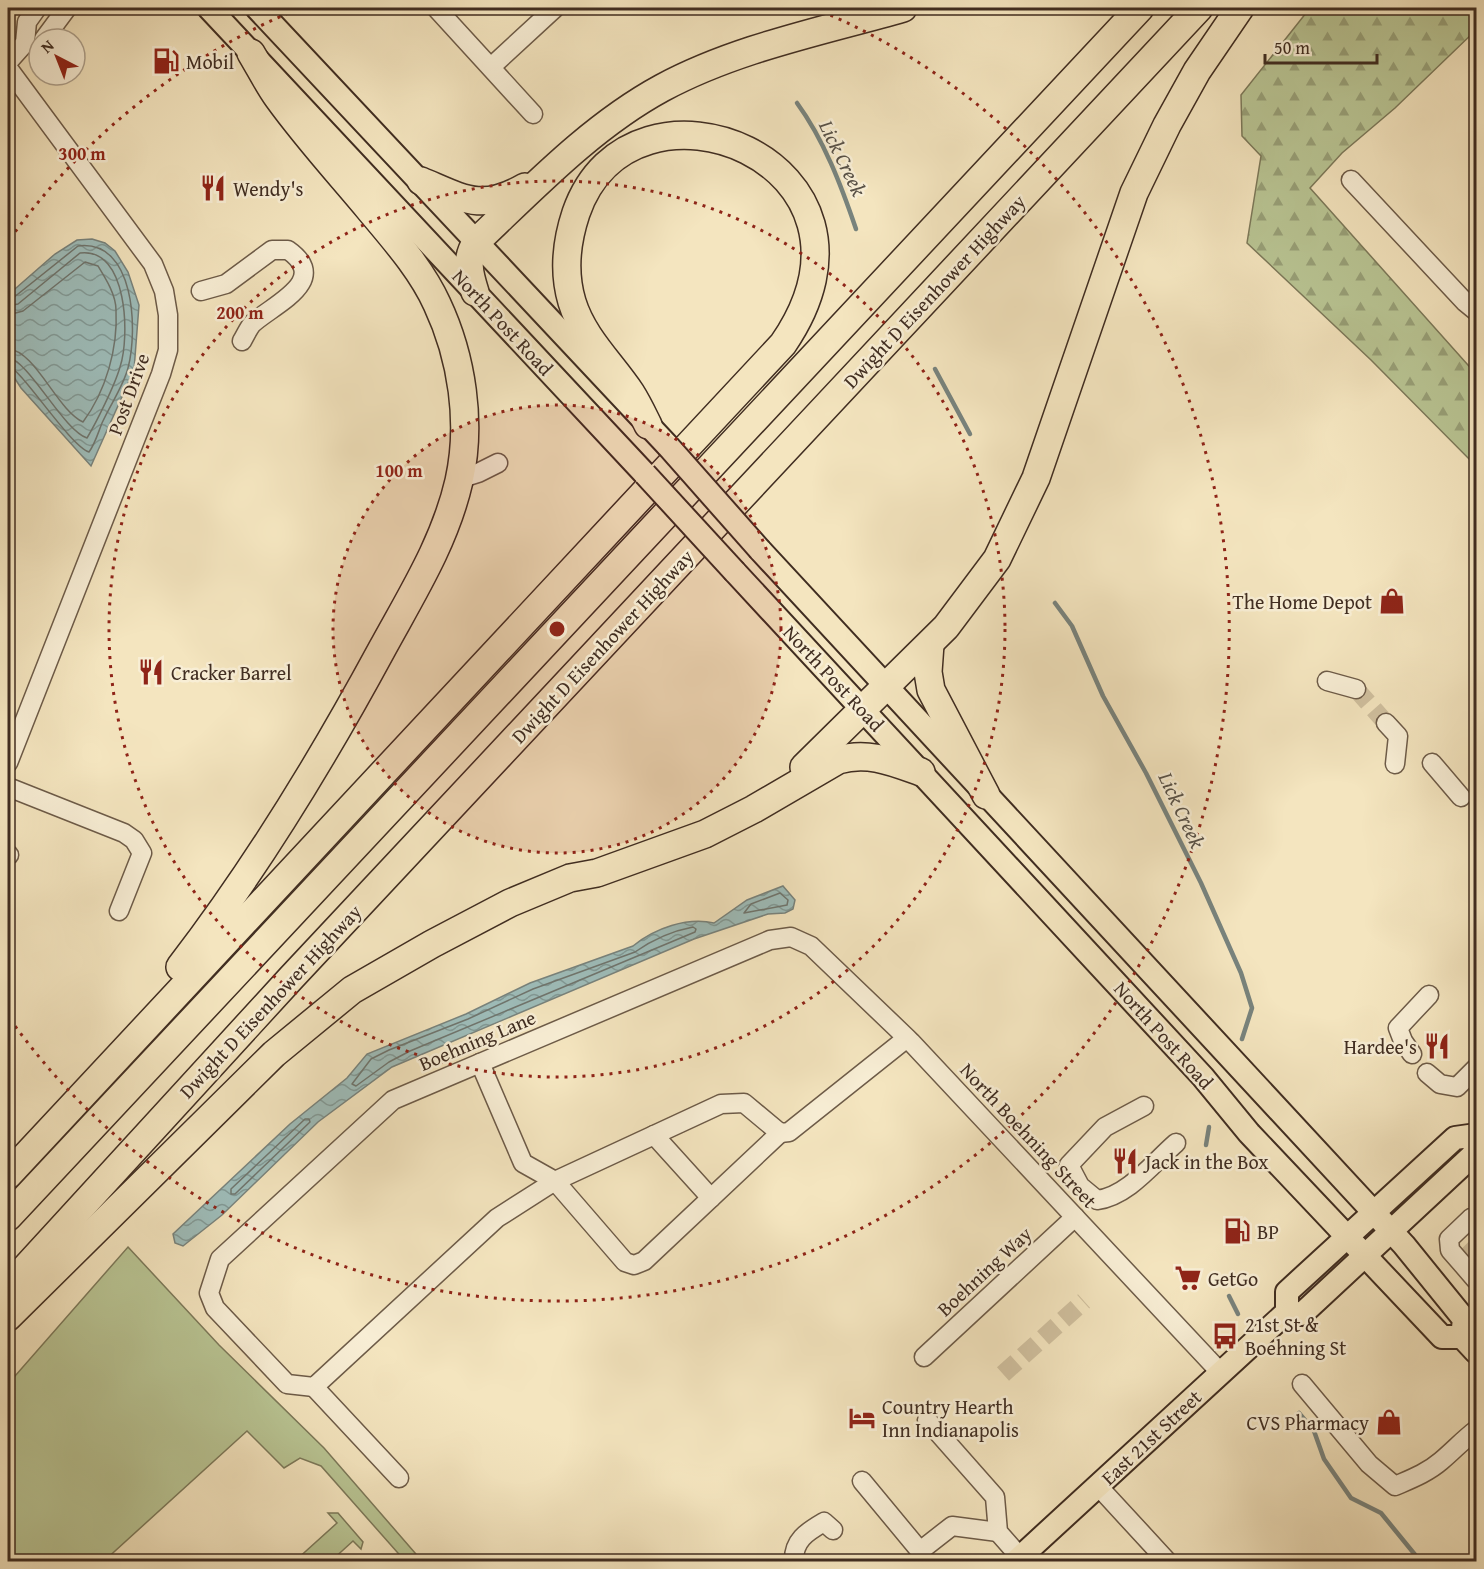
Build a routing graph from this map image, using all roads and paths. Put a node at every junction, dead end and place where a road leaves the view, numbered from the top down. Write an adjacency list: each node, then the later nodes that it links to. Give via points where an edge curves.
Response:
1 (38, 8): 11 (street, via 27,22)
2 (67, 8): 12 (street)
3 (208, 8): 14 (main road, North Post Road)
4 (257, 8): 21 (main road, North Post Road)
5 (436, 8): 16 (street)
6 (555, 8): 16 (street)
7 (903, 8): 19 (highway, via 730,58 692,73 616,117)
8 (1140, 8): 64 (highway)
9 (1199, 8): 71 (highway, Dwight D Eisenhower Highway, via 299,970)
10 (1240, 8): 30 (highway, via 1197,71 1134,193 1022,510 984,578)
11 (28, 27)
12 (53, 27)
13 (27, 46): 15 (street)
14 (251, 53): 24 (main road, North Post Road); 29 (highway, via 278,98 388,232 436,301 450,337 462,391 464,434)
15 (8, 62)
16 (491, 67): 18 (street)
17 (8, 68): 37 (street, Post Drive, via 145,251 164,291 169,328 161,374)
18 (533, 114)
19 (555, 170): 21 (highway, via 503,199 481,202); 22 (highway)
20 (1351, 180): 25 (street)
21 (421, 181): 22 (main road, North Post Road)
22 (477, 241): 24 (highway, via 468,265); 27 (main road, North Post Road)
23 (201, 291): 26 (street, via 226,284 272,250 288,250 297,258 304,275 300,286 252,325)
24 (475, 292): 34 (main road, North Post Road, bridge)
25 (1476, 311)
26 (243, 341)
27 (648, 425): 32 (main road, North Post Road, bridge); 60 (highway, via 631,393 588,336 572,303 566,275 570,231 589,185 622,154 641,144 673,135 696,135 736,144 772,164 790,184 806,210 815,240 815,272 808,296 783,344)
28 (498, 463): 29 (street)
29 (459, 479): 60 (highway, via 438,547 341,724 261,855 181,965)
30 (930, 644): 32 (highway); 42 (highway, via 931,690)
31 (1327, 681): 33 (street)
32 (885, 685): 34 (highway); 42 (main road, North Post Road)
33 (1356, 689)
34 (863, 708): 39 (main road, North Post Road); 41 (highway)
35 (1386, 723): 38 (street, via 1398,736)
36 (1432, 763): 43 (street)
37 (8, 764)
38 (1395, 765)
39 (921, 772): 41 (highway, via 885,759 852,756); 55 (main road, North Post Road, via 1203,1077)
40 (8, 787): 44 (street, via 134,840 142,853)
41 (775, 795): 73 (highway, via 679,844 597,873 570,878 510,903 352,990 274,1054)
42 (986, 795): 52 (main road, North Post Road)
43 (1461, 797)
44 (119, 911)
45 (797, 938): 47 (street, North Boehning Street, via 811,946); 49 (street, Boehning Lane, via 770,939)
46 (1429, 994): 48 (street, via 1398,1028)
47 (907, 1038): 54 (street, via 789,1132); 65 (street, North Boehning Street)
48 (1412, 1054)
49 (480, 1063): 61 (street, via 523,1163); 78 (street, Boehning Lane, via 393,1100 220,1259 209,1293 215,1308 288,1384)
50 (1476, 1068): 51 (street, via 1457,1087 1440,1084)
51 (1427, 1073)
52 (1271, 1102): 55 (main road); 63 (main road, North Post Road)
53 (1144, 1106): 58 (street, via 1105,1126 1079,1152 1069,1165 1080,1186 1097,1200 1110,1198)
54 (780, 1133): 56 (street, via 744,1102 721,1104); 62 (street)
55 (1249, 1133): 68 (main road, North Post Road)
56 (654, 1136): 61 (street); 62 (street)
57 (1476, 1136): 59 (main road, East 21st Street); 63 (main road, East 21st Street, via 1455,1138)
58 (1176, 1143)
59 (1473, 1162): 67 (main road, East 21st Street)
60 (8, 1174)
61 (555, 1181): 62 (street, via 625,1262 634,1265 644,1261); 78 (street, via 497,1218)
62 (711, 1198)
63 (1374, 1213): 67 (main road, North Post Road); 68 (main road, East 21st Street)
64 (8, 1217)
65 (1075, 1217): 75 (street, Boehning Way); 76 (street, North Boehning Street)
66 (1475, 1217): 70 (street, via 1449,1239 1450,1250)
67 (1390, 1232): 69 (main road, East 21st Street); 74 (main road, North Post Road, via 1464,1320)
68 (1349, 1236): 69 (main road, North Post Road); 72 (main road, East 21st Street, via 1287,1292)
69 (1367, 1255): 72 (main road, East 21st Street, via 1302,1314); 74 (main road, North Post Road, via 1442,1337)
70 (1471, 1269)
71 (8, 1287)
72 (1287, 1312): 76 (main road, East 21st Street)
73 (8, 1317)
74 (1470, 1339)
75 (924, 1357)
76 (1221, 1373): 83 (main road, East 21st Street)
77 (1302, 1384): 80 (street, via 1369,1464 1395,1486 1441,1461)
78 (314, 1388): 81 (street)
79 (927, 1420): 84 (street, via 995,1497)
80 (1476, 1430)
81 (399, 1478)
82 (862, 1481): 84 (street, via 920,1551 952,1526)
83 (1098, 1486): 85 (main road, East 21st Street); 88 (street)
84 (998, 1532): 85 (street)
85 (1018, 1559)
86 (794, 1562): 87 (street, via 793,1549 803,1535 824,1522 836,1529 817,1533 804,1547)
87 (800, 1562)
88 (1168, 1562)

